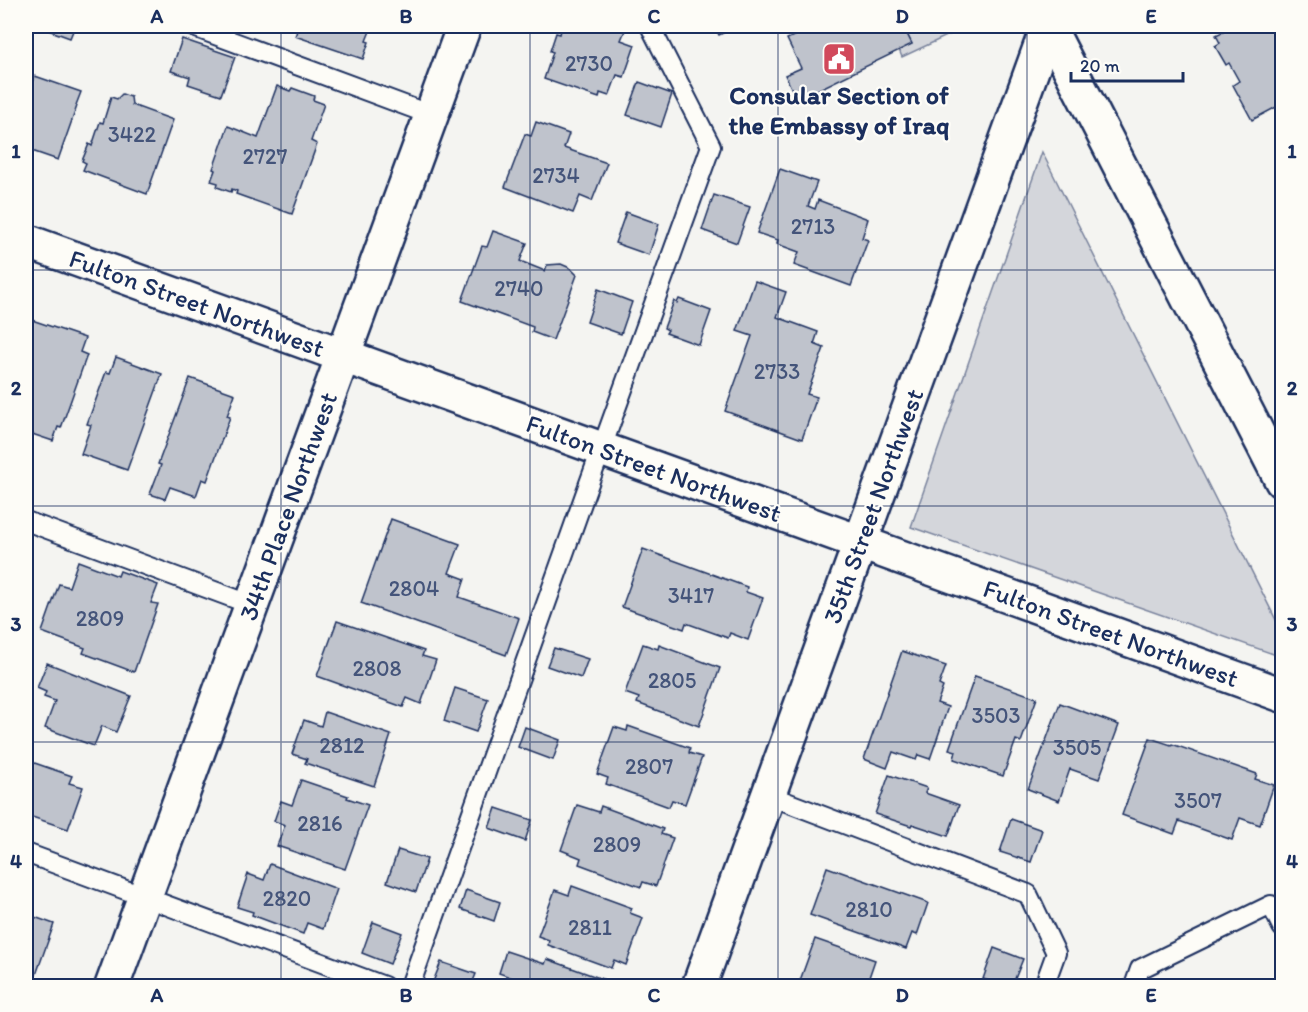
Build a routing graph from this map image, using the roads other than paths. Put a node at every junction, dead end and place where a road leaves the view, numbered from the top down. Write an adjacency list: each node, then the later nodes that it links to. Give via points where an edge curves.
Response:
1 (191, 26): 5 (lane)
2 (464, 26): 5 (street, 34th Place Northwest)
3 (650, 26): 8 (lane, via 711,146)
4 (1048, 26): 9 (street); 11 (street, 35th Street Northwest)
5 (431, 115): 7 (street, 34th Place Northwest)
6 (26, 241): 7 (street, Fulton Street Northwest)
7 (344, 356): 8 (street, Fulton Street Northwest); 12 (street, 34th Place Northwest)
8 (601, 449): 11 (street, Fulton Street Northwest); 20 (lane)
9 (1282, 481)
10 (26, 521): 12 (lane)
11 (860, 543): 13 (street, Fulton Street Northwest); 14 (street, 35th Street Northwest)
12 (252, 605): 16 (street, 34th Place Northwest)
13 (1282, 695)
14 (768, 795): 21 (street, 35th Street Northwest); 22 (lane, via 1028,894 1056,953)
15 (26, 854): 16 (lane)
16 (144, 898): 18 (street, 34th Place Northwest); 19 (lane)
17 (1282, 927): 23 (lane, via 1271,905 1140,969)
18 (112, 987)
19 (384, 987)
20 (410, 987)
21 (699, 987)
22 (1044, 987)
23 (1134, 987)

